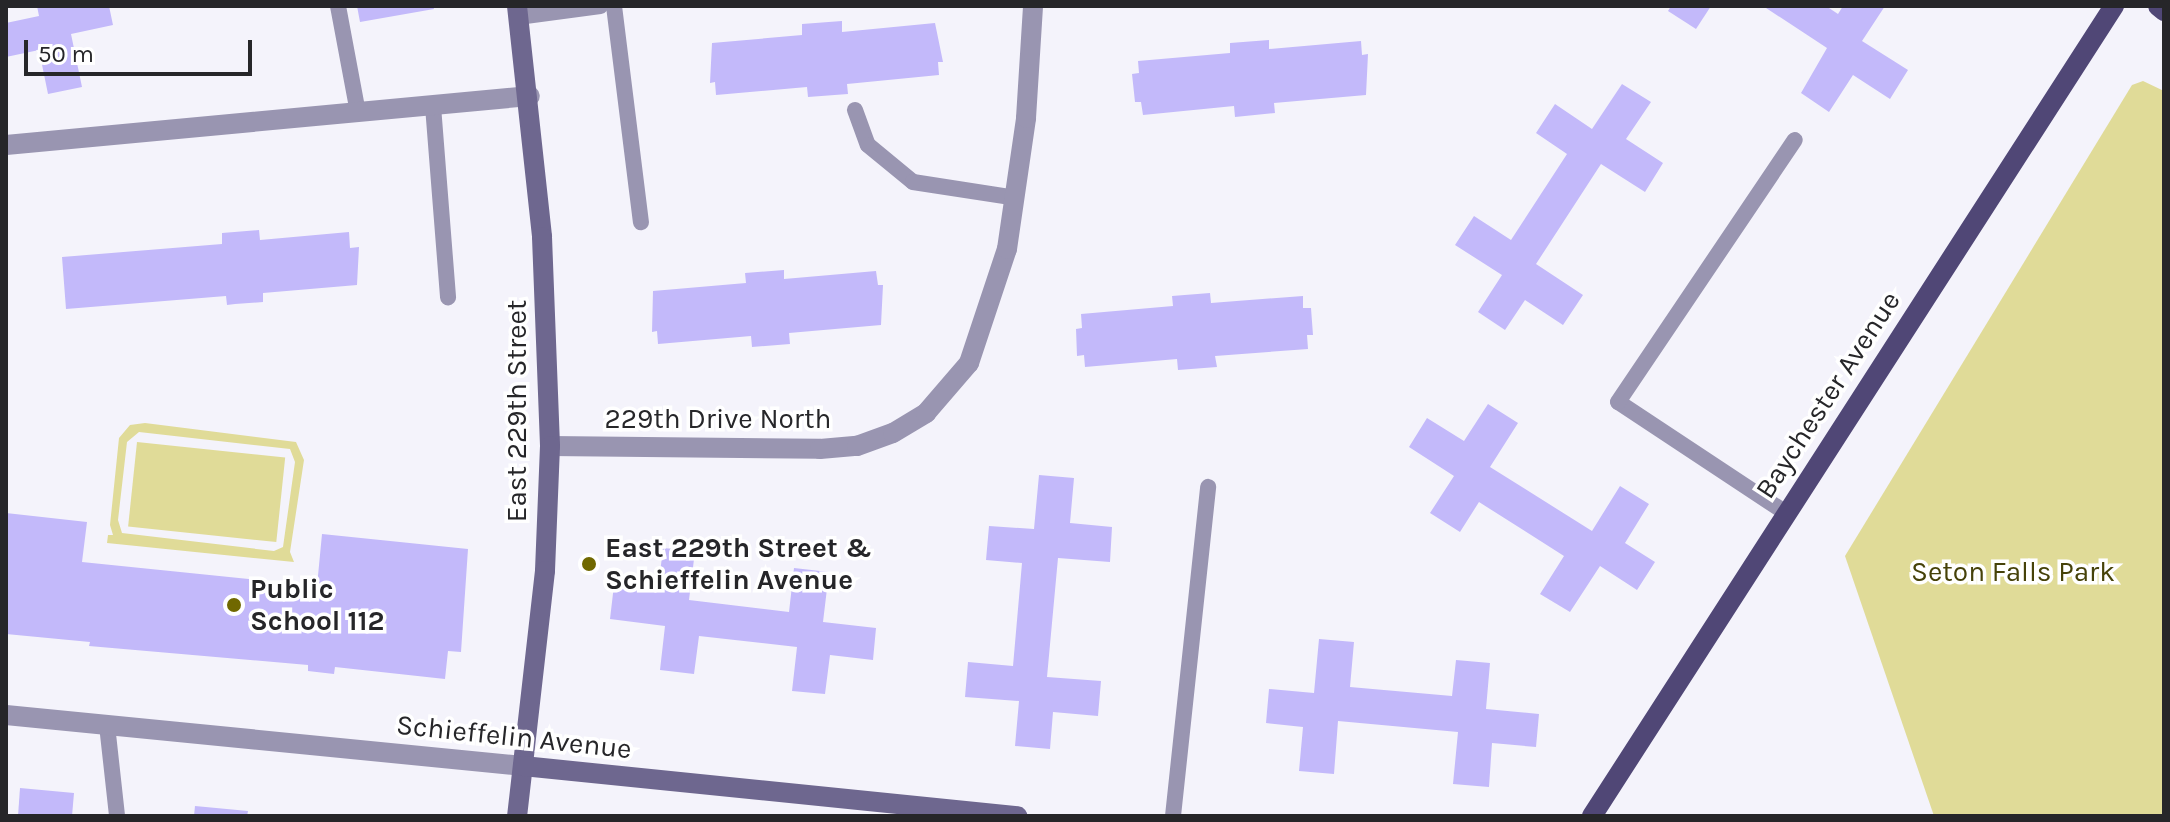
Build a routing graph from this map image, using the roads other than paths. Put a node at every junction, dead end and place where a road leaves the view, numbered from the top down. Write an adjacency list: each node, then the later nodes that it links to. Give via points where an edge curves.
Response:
1 (338, 6): 12 (lane)
2 (600, 6): 8 (lane)
3 (614, 6): 16 (lane)
4 (1033, 6): 15 (street, 229th Drive North)
5 (2114, 6): 20 (main road, Baychester Avenue)
6 (2158, 6): 7 (main road)
7 (2164, 11)
8 (517, 12): 9 (street, East 229th Street)
9 (530, 96): 10 (street); 18 (street, East 229th Street, via 543,244)
10 (433, 106): 12 (street); 17 (lane)
11 (855, 110): 15 (lane, via 868,145 913,182)
12 (358, 113): 14 (street)
13 (1795, 140): 20 (lane, via 1618,402)
14 (6, 145)
15 (1016, 198): 18 (street, 229th Drive North, via 1007,249 969,363 926,413 893,433 857,446 820,449)
16 (641, 222)
17 (448, 297)
18 (550, 446): 23 (street, East 229th Street, via 546,556)
19 (1208, 487): 27 (lane)
20 (1786, 513): 28 (main road, Baychester Avenue)
21 (6, 715): 22 (street, Schieffelin Avenue)
22 (107, 725): 23 (street, Schieffelin Avenue); 24 (lane)
23 (523, 766): 25 (street, East 229th Street); 26 (street, Schieffelin Avenue)
24 (117, 816)
25 (517, 816)
26 (1017, 816)
27 (1173, 816)
28 (1592, 816)

